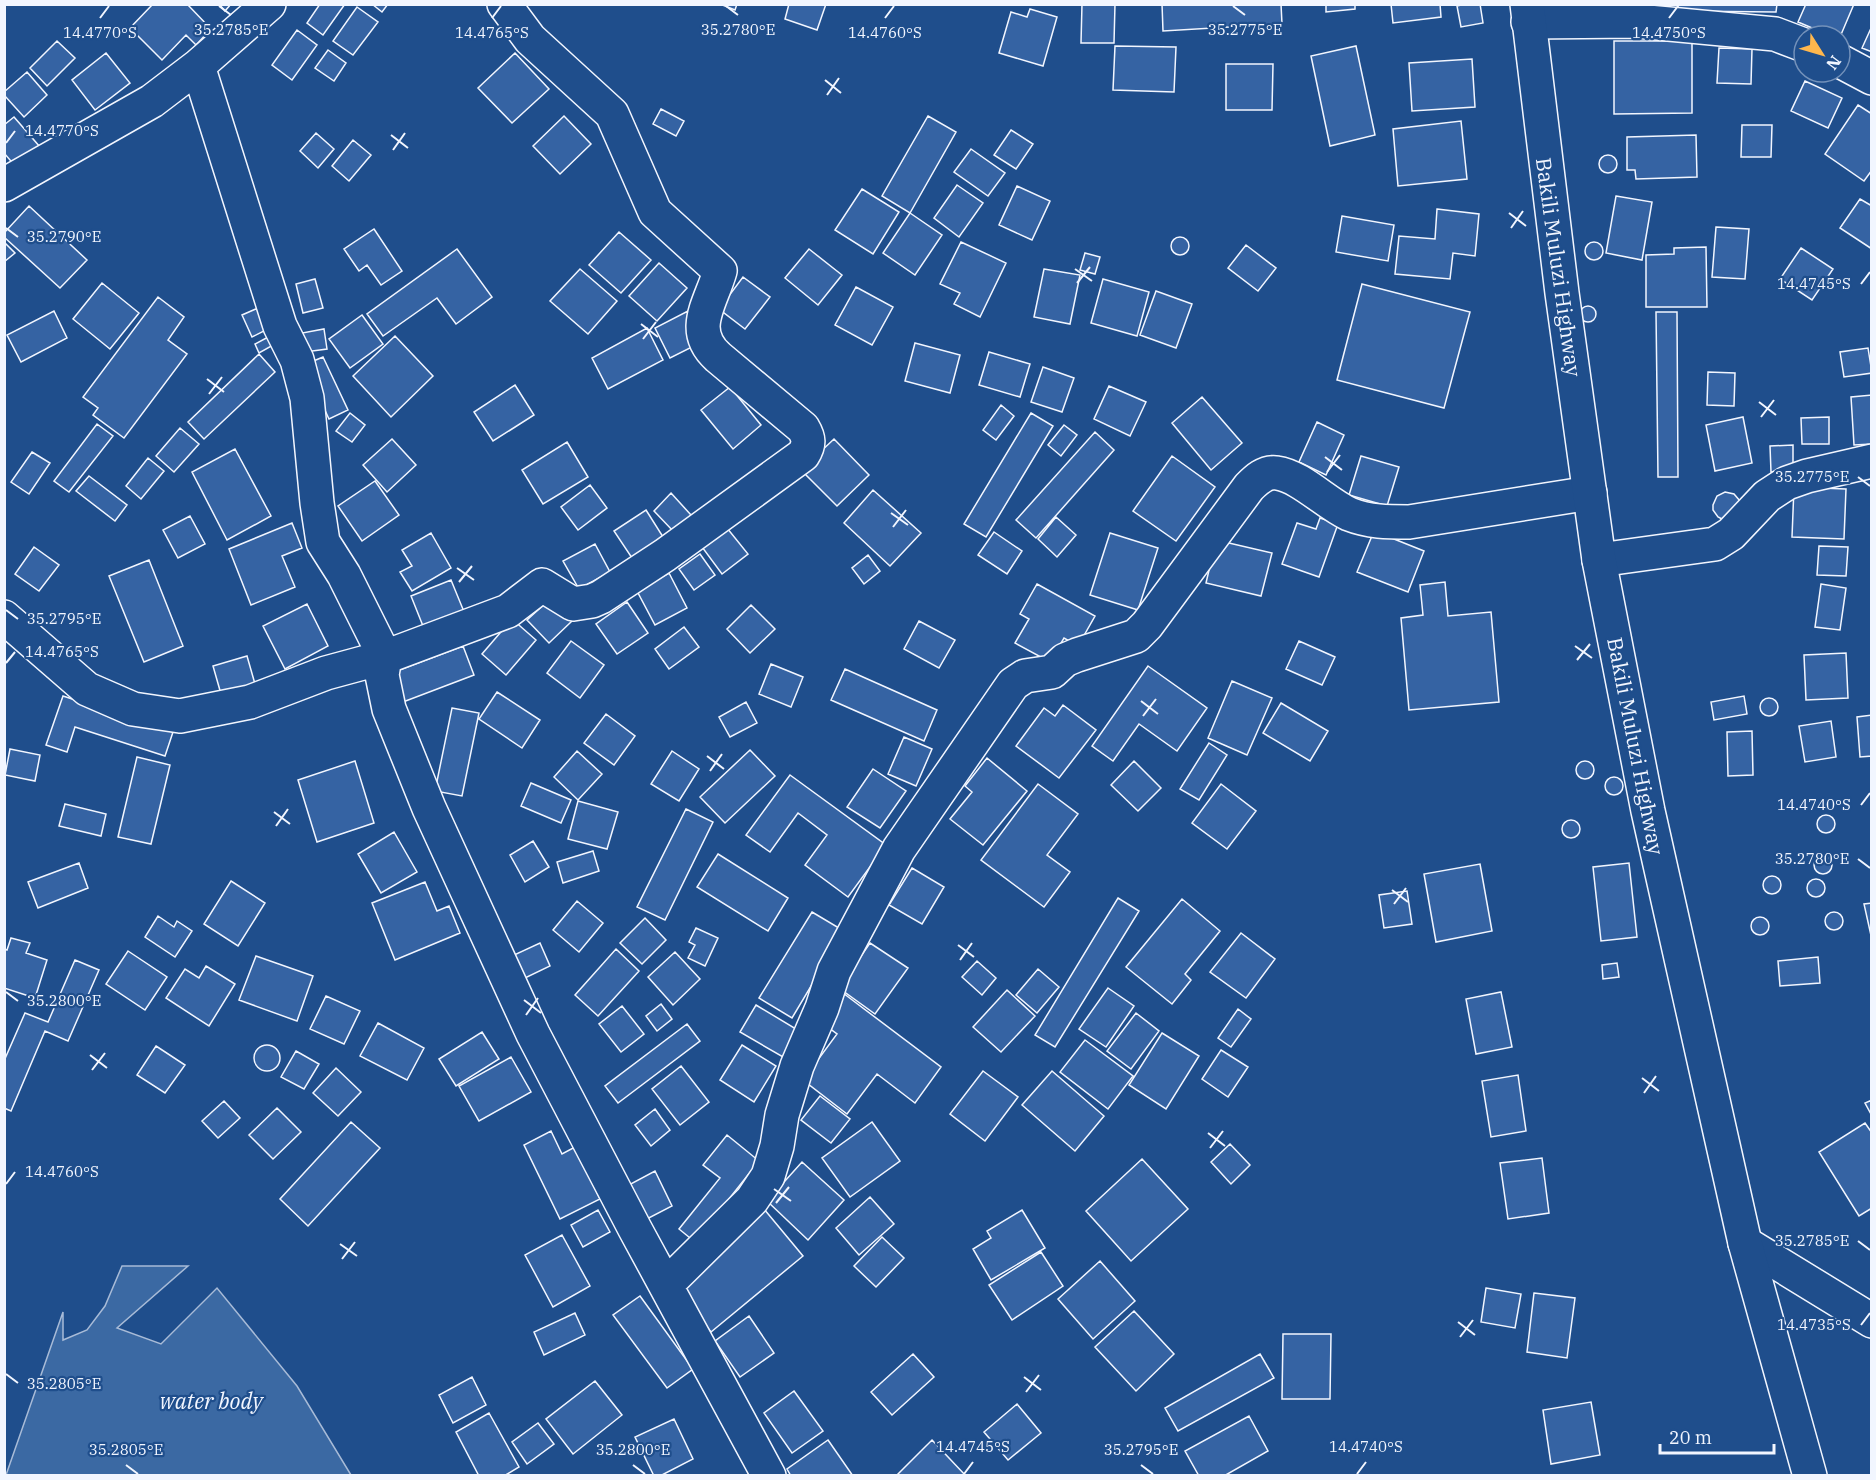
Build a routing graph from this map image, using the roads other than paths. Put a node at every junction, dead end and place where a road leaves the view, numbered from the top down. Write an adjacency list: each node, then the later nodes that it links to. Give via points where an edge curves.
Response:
1 (269, 4): 5 (main road)
2 (504, 4): 13 (main road, via 530,39 612,114 655,212 720,272 704,315 703,339 708,349 803,428 808,447 793,463 708,526 592,601 573,604 542,585 508,611)
3 (1527, 13): 4 (main road, via 1775,34); 10 (main road, Bakili Muluzi Highway)
4 (1792, 40)
5 (198, 66): 8 (main road, via 152,100); 13 (main road, via 280,326 297,360 307,398 323,542 345,574)
6 (1852, 67): 7 (main road)
7 (1872, 78)
8 (6, 183)
9 (1872, 461): 11 (main road, via 1787,483 1767,496 1731,534 1715,544)
10 (1590, 493): 11 (main road, Bakili Muluzi Highway); 15 (main road, via 1390,522 1349,513 1275,472 1260,476 1136,636 1077,654 1052,672 1025,676 1013,684 899,849 834,971 797,1066 768,1176 752,1200)
11 (1599, 560): 14 (main road, Bakili Muluzi Highway, via 1648,811)
12 (4, 617): 13 (main road, via 87,689 133,709 180,716 250,702 326,673)
13 (385, 657): 15 (main road, via 382,675 389,710 429,808 533,1034)
14 (1744, 1244): 16 (main road); 18 (main road, Bakili Muluzi Highway)
15 (666, 1285): 17 (main road)
16 (1872, 1321)
17 (769, 1476)
18 (1810, 1476)

